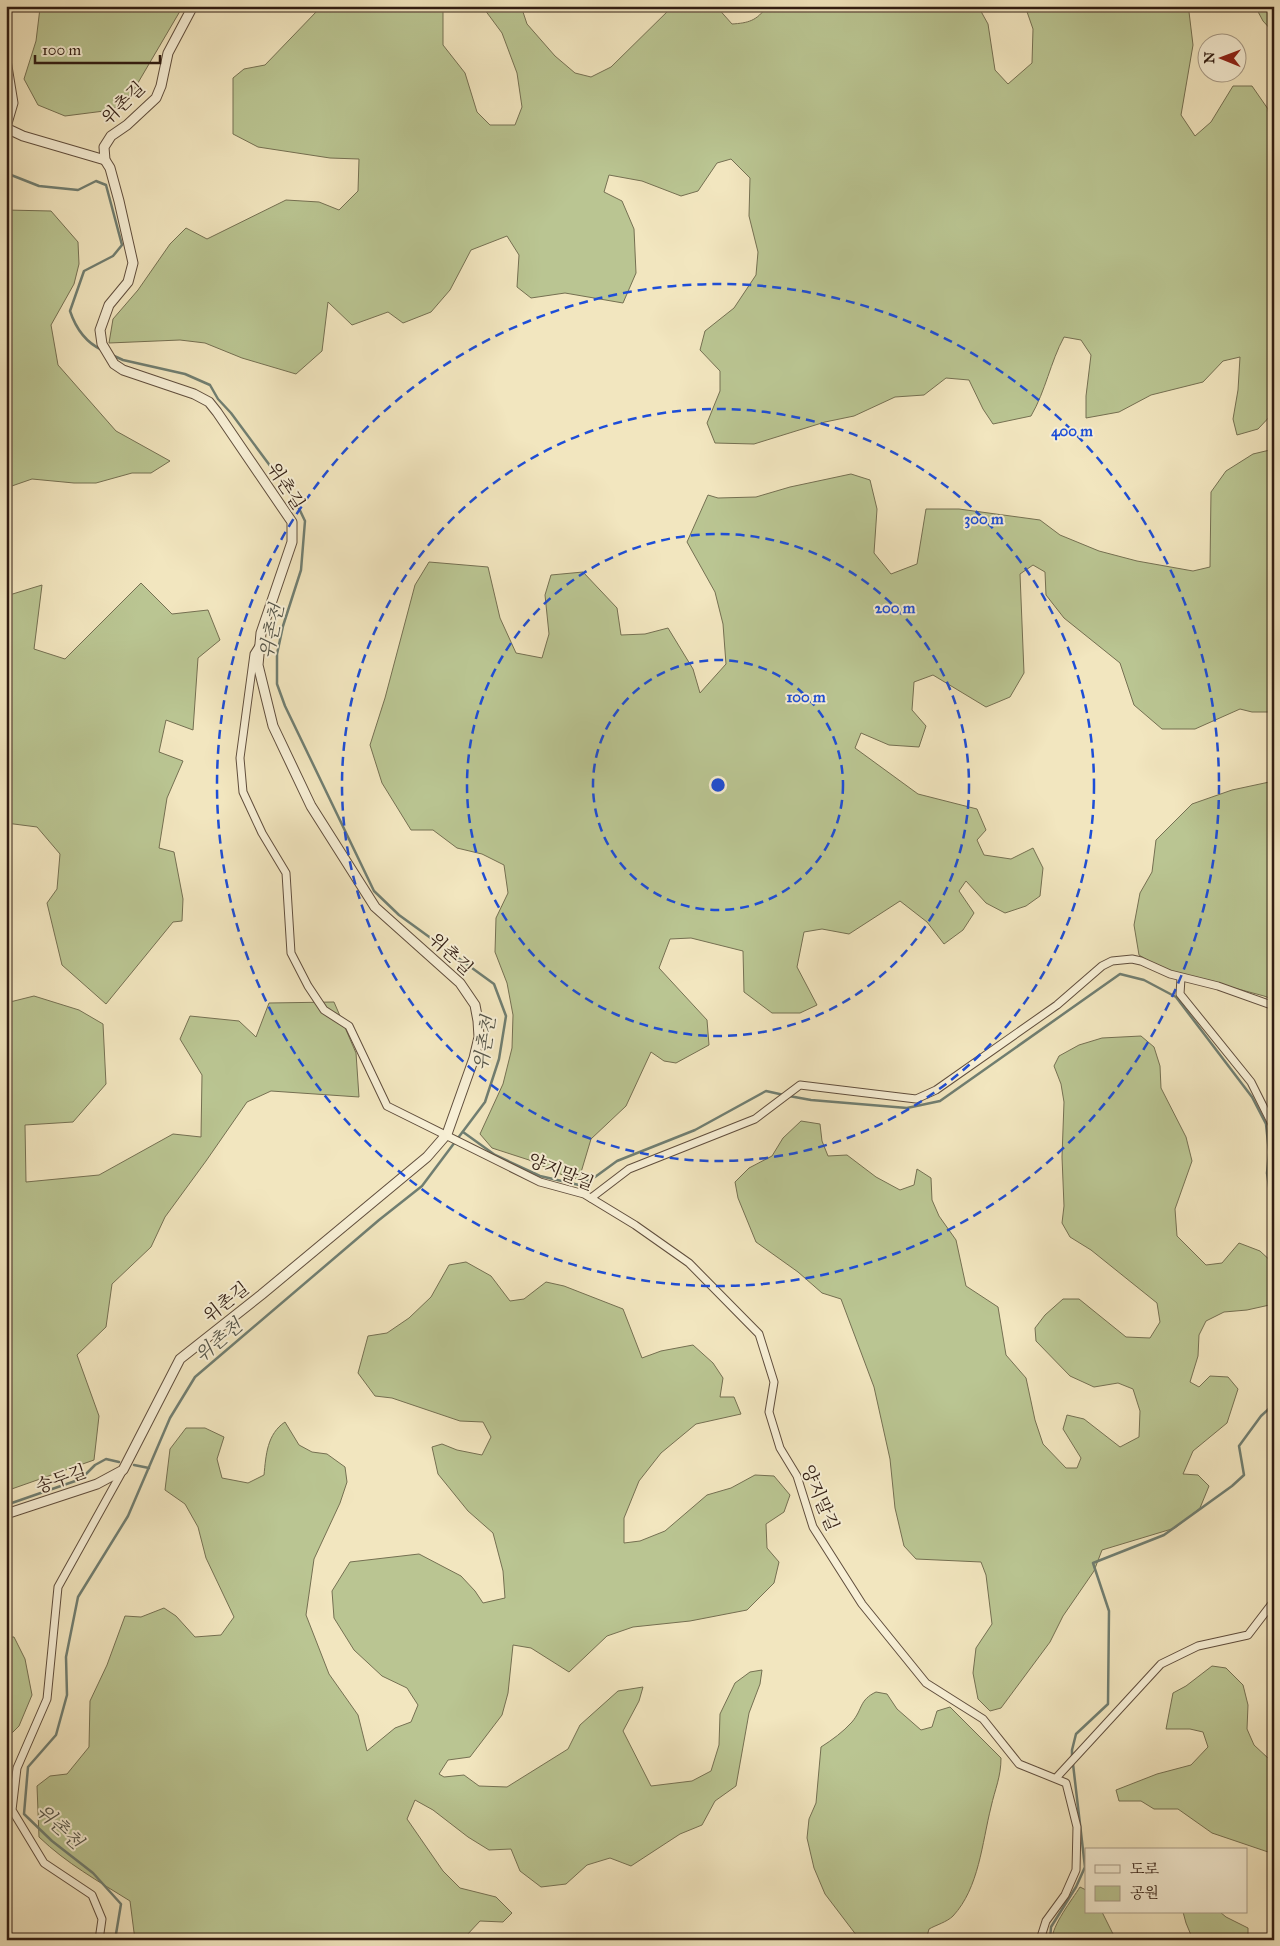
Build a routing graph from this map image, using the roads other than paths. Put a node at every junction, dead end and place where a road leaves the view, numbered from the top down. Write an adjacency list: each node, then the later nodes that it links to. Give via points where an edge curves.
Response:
1 (193, 6): 4 (street, 위촌길, via 168,52 156,98 110,136 104,146)
2 (6, 54): 3 (street, via 14,103)
3 (7, 127): 4 (street, via 23,136)
4 (105, 160): 5 (street, 위촌길, via 110,168 134,263 128,282 109,305 100,330 102,344 114,364 123,370 182,388 209,402 292,522 292,542)
5 (260, 644): 8 (street, 위촌길, via 258,665 273,726 311,806 374,906 460,983 475,1005 479,1037); 8 (street, 양지말길, via 254,654 240,758 242,783 262,833 286,873 291,953 324,1010 349,1026 387,1106)
6 (1180, 978): 7 (street, via 1218,986); 9 (street, via 1180,994 1251,1082 1273,1126); 10 (street, via 1132,959 1102,966 1058,1005 936,1090 916,1100 800,1085 755,1119 629,1169)
7 (1274, 1006)
8 (449, 1136): 10 (street, 양지말길, via 540,1182); 11 (street, 위촌길, via 180,1359)
9 (1274, 1171)
10 (591, 1198): 16 (street, 양지말길, via 689,1264 759,1334 774,1382 769,1412 780,1448 797,1476 813,1527 862,1604 926,1682 983,1719 1019,1764)
11 (123, 1470): 12 (street, 송두길, via 97,1484); 17 (street, 위촌길, via 58,1587 47,1699 17,1768 12,1810 44,1863 92,1895 102,1919)
12 (6, 1514)
13 (1274, 1550): 14 (street)
14 (1274, 1559)
15 (1274, 1601): 16 (street, via 1248,1635 1198,1646 1161,1664)
16 (1056, 1778): 18 (street, via 1066,1783 1077,1827 1076,1870 1065,1895 1046,1921)
17 (99, 1940)
18 (1040, 1940)

